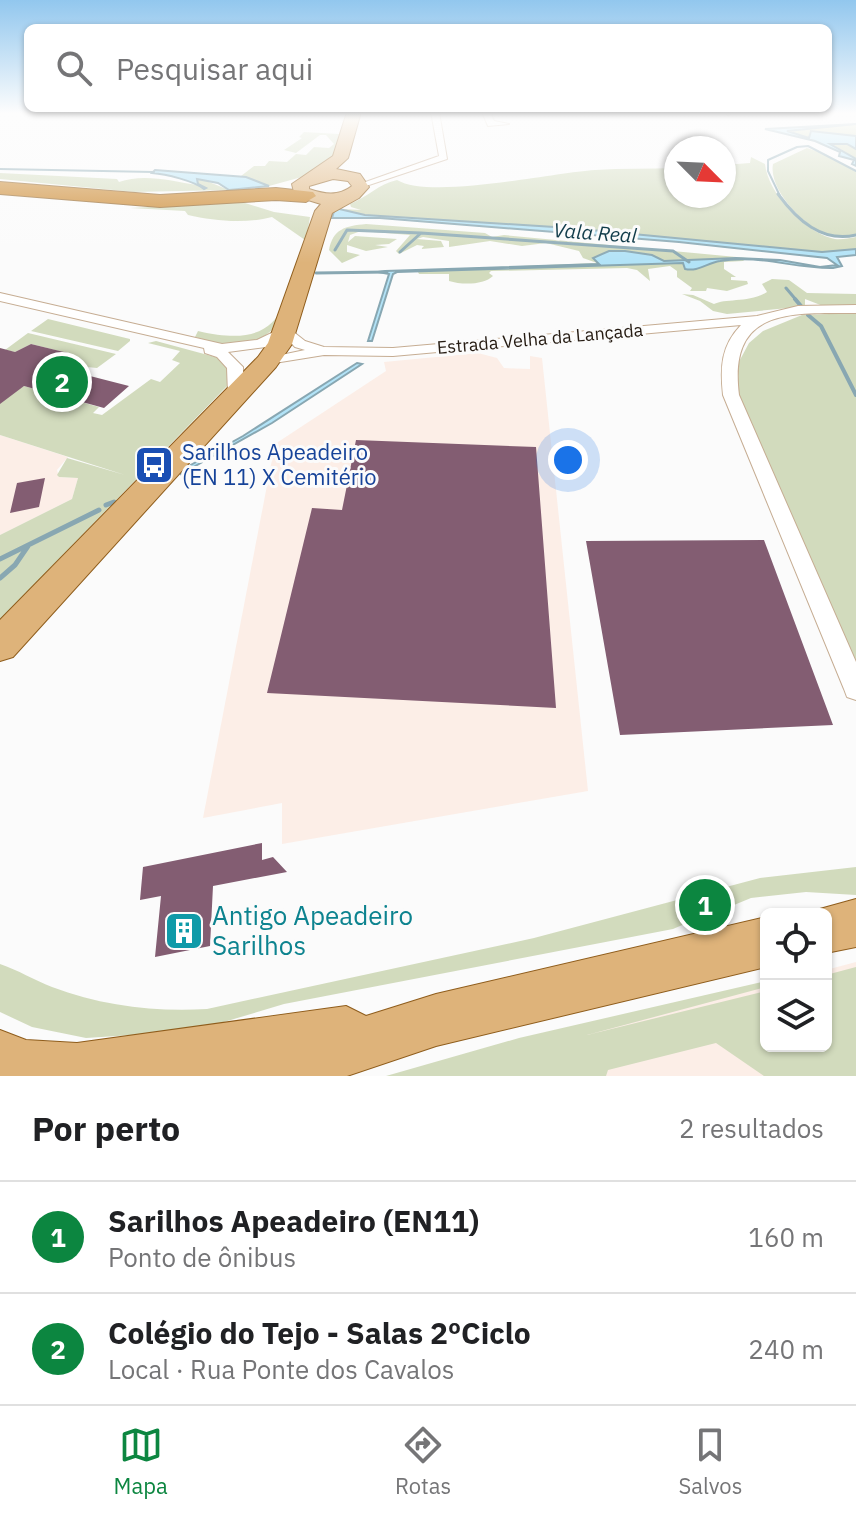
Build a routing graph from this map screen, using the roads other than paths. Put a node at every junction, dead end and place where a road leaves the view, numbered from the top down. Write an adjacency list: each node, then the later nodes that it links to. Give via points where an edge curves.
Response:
1 (337, 162): 6 (main road)
2 (341, 162): 4 (main road)
3 (429, 162): 4 (street)
4 (355, 180): 6 (main road); 6 (main road, via 345,197)
5 (0, 185): 6 (highway, via 139,201)
6 (315, 197): 10 (main road)
7 (0, 297): 11 (street)
8 (856, 309): 9 (street, Estrada Velha da Lançada, via 796,310)
9 (755, 320): 12 (street, Estrada Velha da Lançada, via 393,352); 16 (street, via 737,340 729,361 731,395)
10 (286, 330): 11 (street, via 268,342 243,348); 12 (street, Estrada Velha da Lançada, via 300,344); 13 (main road)
11 (196, 344): 14 (street, via 230,360)
12 (324, 351): 13 (street, Estrada Velha da Lançada)
13 (267, 362): 14 (main road)
14 (236, 393): 15 (main road)
15 (0, 645)
16 (856, 689)
17 (856, 923): 18 (main road)
18 (832, 928)
19 (760, 943): 20 (main road)
20 (436, 1020): 21 (main road, via 77,1070 26,1067); 22 (main road)
21 (0, 1057)
22 (265, 1076)

